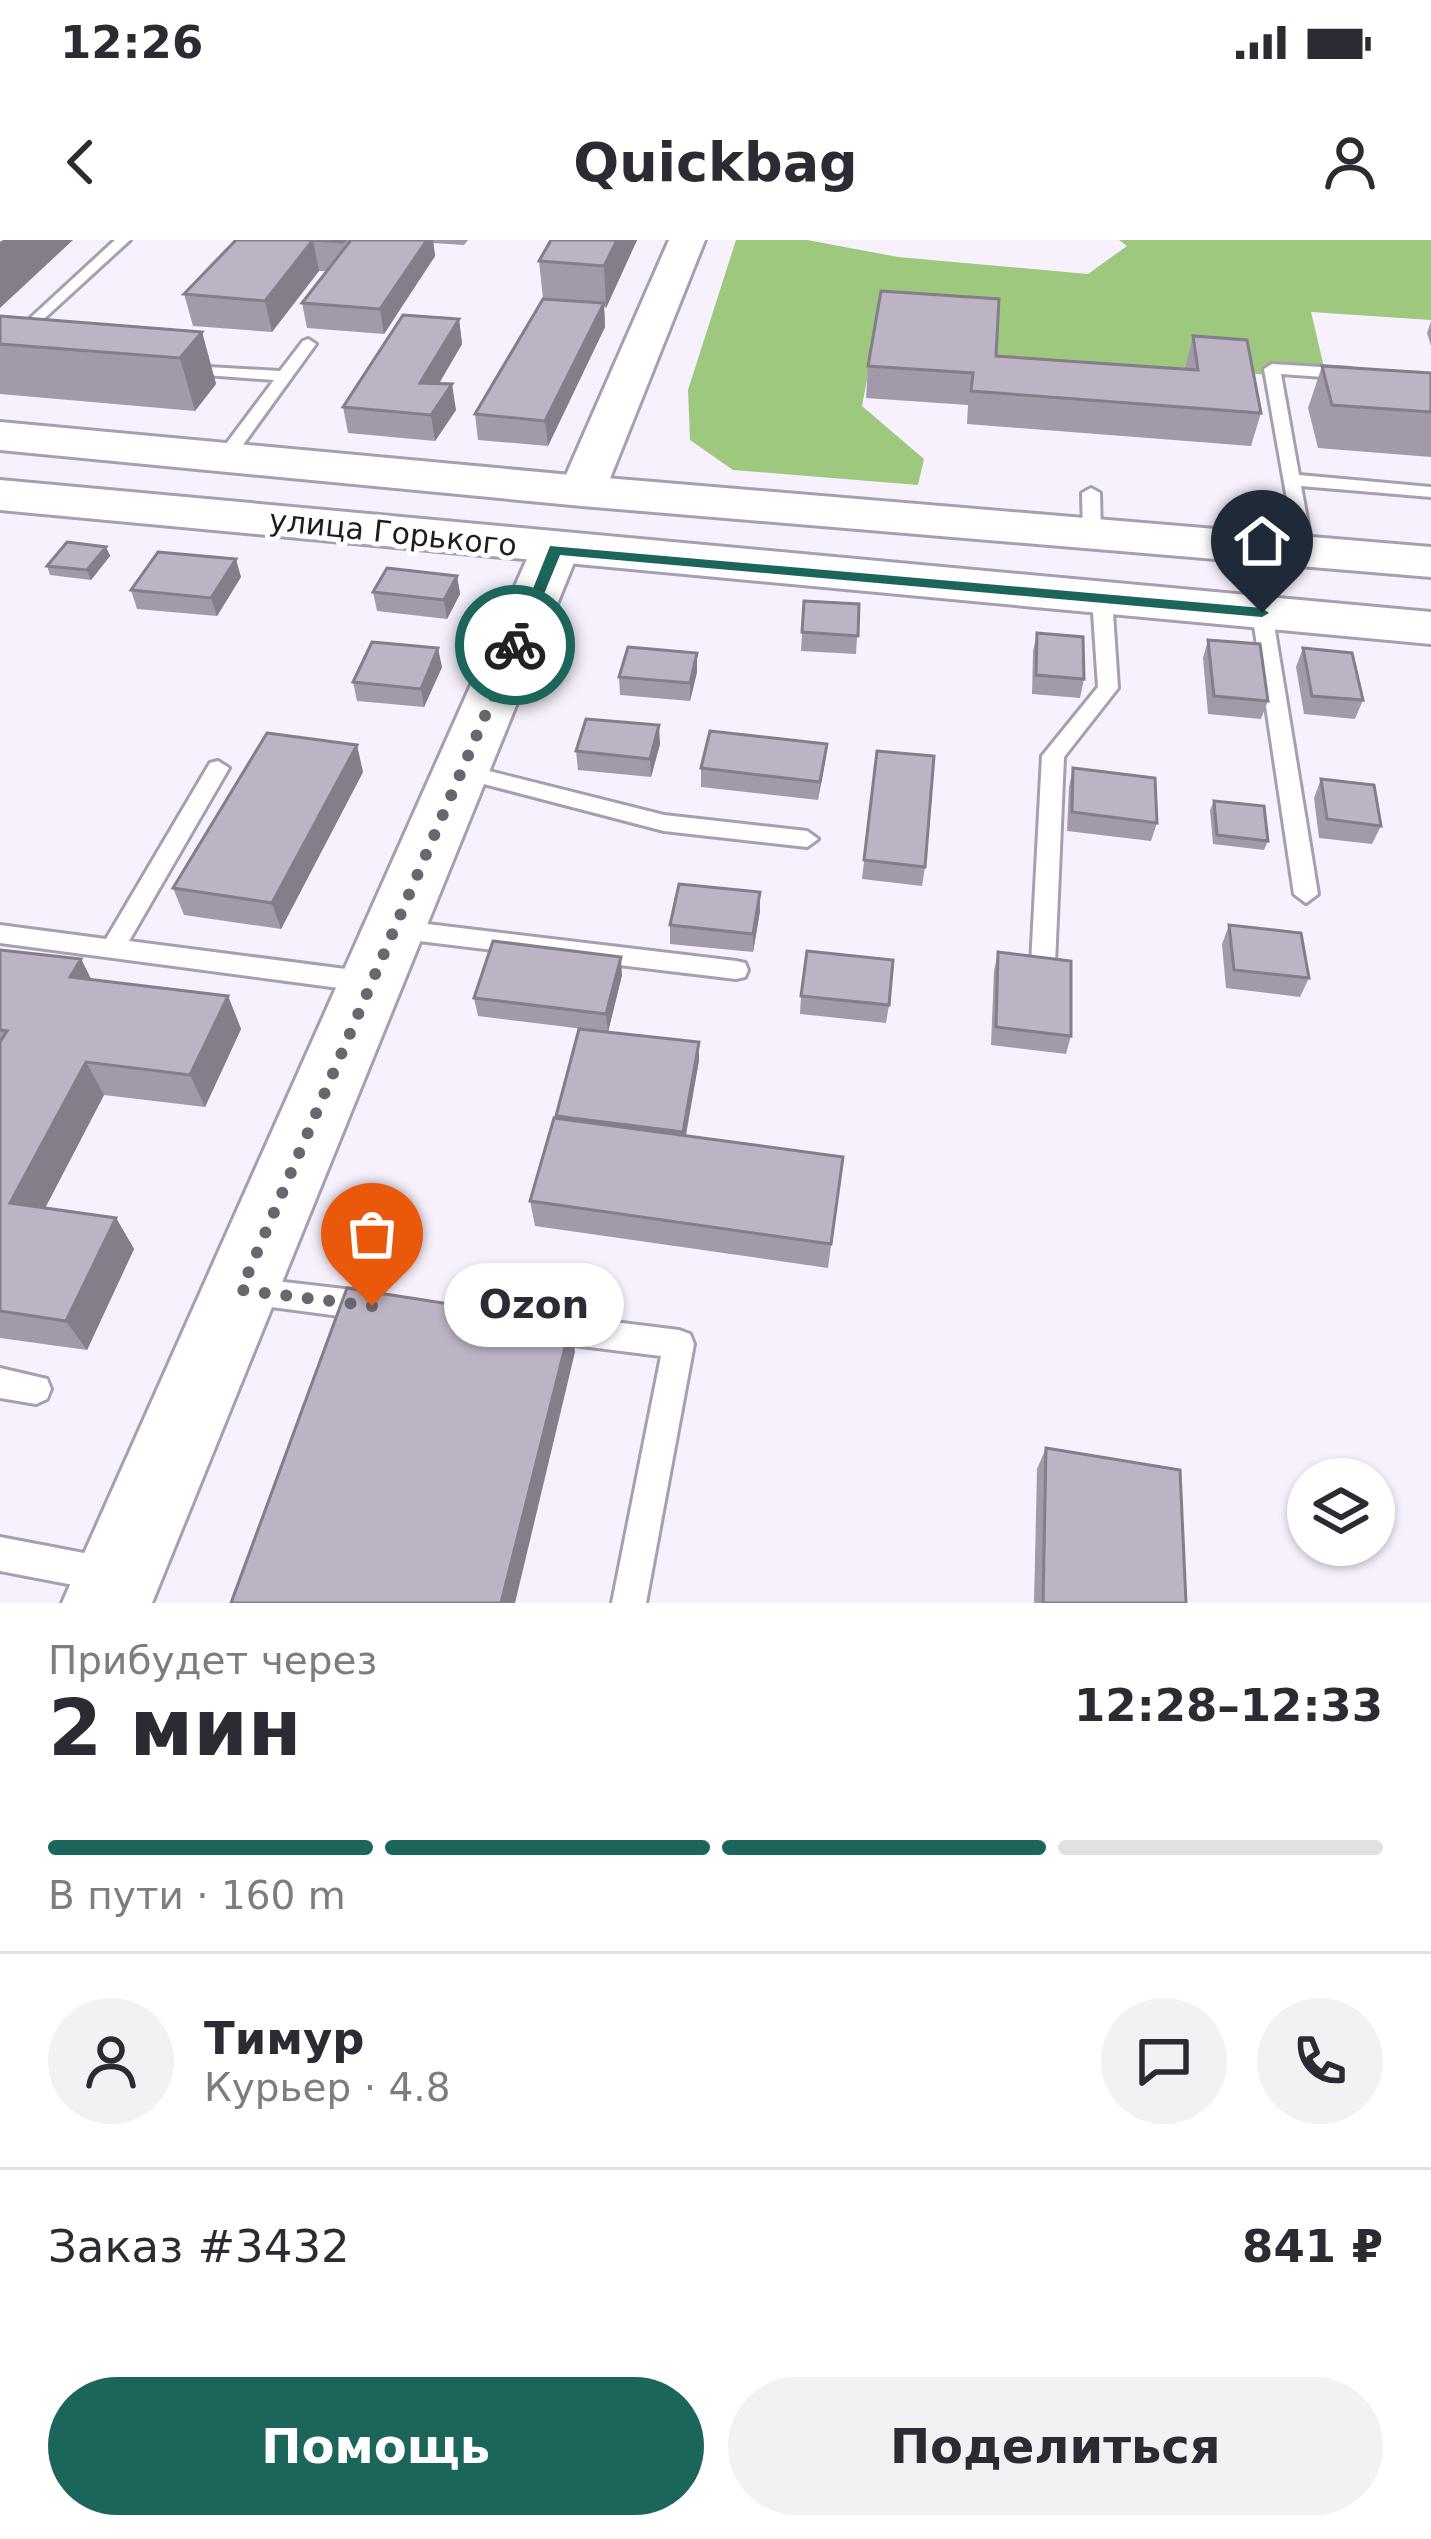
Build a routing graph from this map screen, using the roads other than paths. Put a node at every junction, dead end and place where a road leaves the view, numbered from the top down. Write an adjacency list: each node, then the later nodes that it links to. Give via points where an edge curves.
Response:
1 (123, 240): 4 (lane, via 0,354)
2 (688, 240): 13 (street)
3 (308, 344): 7 (lane)
4 (24, 356)
5 (166, 367): 7 (lane)
6 (1362, 375): 10 (lane, via 1272,369)
7 (284, 376): 9 (lane)
8 (0, 436): 9 (main road, улица Горького)
9 (226, 456): 13 (main road, улица Горького)
10 (1292, 480): 11 (lane); 14 (lane)
11 (1431, 492)
12 (0, 495): 13 (main road, улица Горького)
13 (569, 520): 14 (main road, улица Горького, via 1092,513); 16 (main road, улица Горького); 20 (street)
14 (1304, 551): 15 (main road, улица Горького)
15 (1431, 562)
16 (1102, 598): 17 (main road, улица Горького); 26 (lane, via 1108,688 1053,756)
17 (1262, 613): 18 (main road, улица Горького); 22 (lane)
18 (1431, 628)
19 (218, 768): 24 (lane)
20 (461, 772): 21 (lane, via 664,823); 25 (street)
21 (807, 839)
22 (1306, 894)
23 (0, 934): 24 (lane)
24 (112, 949): 25 (lane)
25 (382, 956): 27 (lane); 28 (street)
26 (1043, 964)
27 (736, 970)
28 (241, 1290): 29 (lane); 34 (street)
29 (402, 1310)
30 (518, 1324): 35 (lane, via 679,1344)
31 (0, 1383): 32 (lane)
32 (36, 1389)
33 (0, 1554): 34 (lane)
34 (112, 1590)
35 (628, 1603)

